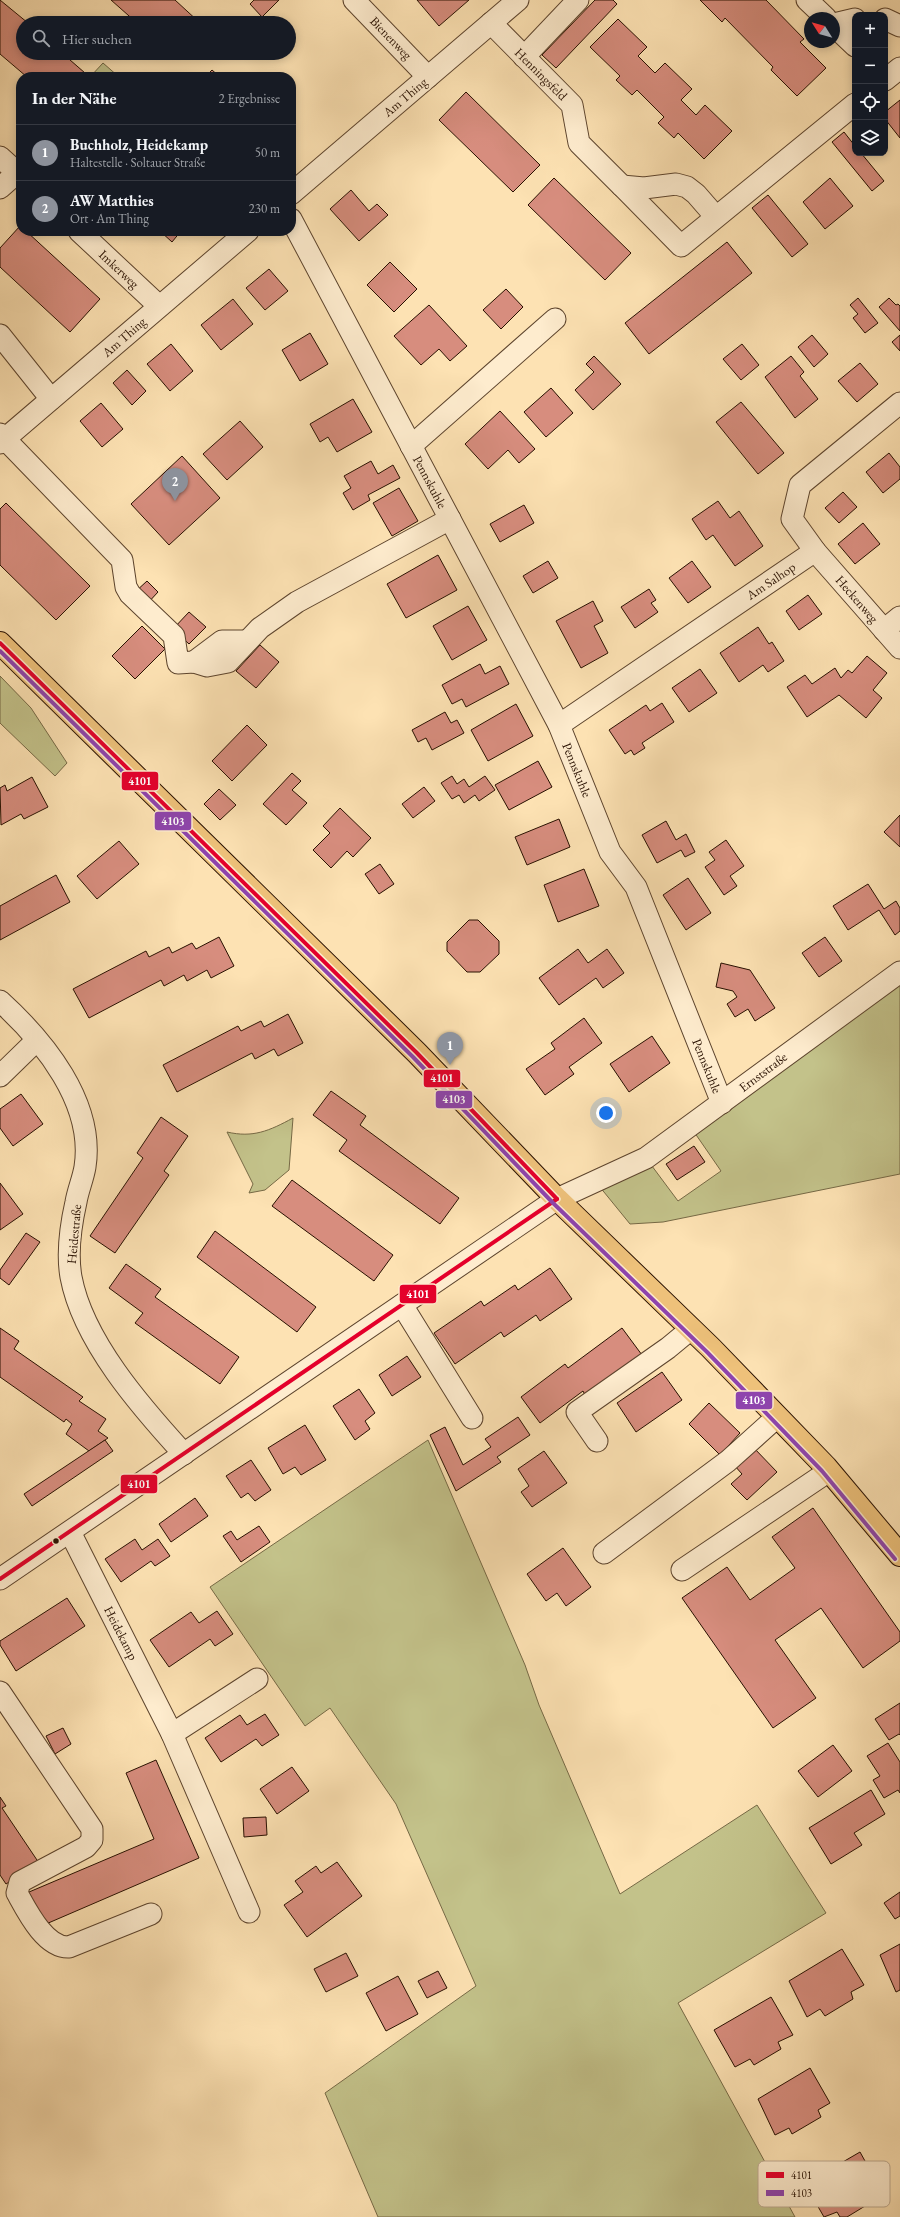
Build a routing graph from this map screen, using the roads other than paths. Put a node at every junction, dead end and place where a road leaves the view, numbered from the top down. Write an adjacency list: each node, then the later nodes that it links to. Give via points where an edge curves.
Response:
1 (354, 0): 14 (street, Bienenweg)
2 (518, 0): 8 (street, Am Thing)
3 (578, 0): 13 (street)
4 (807, 0): 5 (street)
5 (820, 12)
6 (888, 20): 10 (street)
7 (852, 21): 9 (street)
8 (491, 23): 13 (street, Henningsfeld); 14 (street, Am Thing)
9 (840, 24)
10 (900, 26)
11 (840, 31): 12 (street)
12 (852, 43)
13 (524, 57): 19 (street, Henningsfeld, via 572,105 579,144)
14 (428, 77): 21 (street, Am Thing)
15 (852, 106): 22 (street, Henningsfeld)
16 (0, 157): 17 (street)
17 (16, 171)
18 (16, 176): 20 (street)
19 (622, 186): 22 (street, via 644,188 676,184 687,187); 22 (street, Henningsfeld, via 681,246)
20 (0, 188)
21 (296, 190)
22 (716, 217)
23 (296, 228): 32 (street, Pennskuhle)
24 (84, 236): 26 (street, Imkerweg)
25 (242, 236): 26 (street, Am Thing)
26 (159, 306): 29 (street, Am Thing)
27 (555, 319): 32 (street, Pennskuhle)
28 (0, 335): 29 (street)
29 (51, 399): 31 (street, Am Thing)
30 (900, 403): 34 (street, via 800,485 792,519)
31 (1, 439): 33 (street, via 122,560 126,587 130,594 174,636 178,663 194,662 207,666 228,662 247,641 276,616 310,594)
32 (411, 446): 33 (street, Pennskuhle)
33 (450, 519): 39 (street, Pennskuhle)
34 (815, 551): 36 (street, Heckenweg); 39 (street, Am Salhop)
35 (900, 617): 36 (street)
36 (884, 630): 38 (street, Heckenweg)
37 (0, 643): 45 (main road, via 417,1053)
38 (900, 648)
39 (559, 725): 44 (street, Pennskuhle, via 610,852 636,887)
40 (900, 972): 44 (street, Ernststraße)
41 (0, 1000): 42 (street, Heidestraße)
42 (37, 1040): 43 (street); 51 (street, Heidestraße, via 71,1090 86,1137 85,1166 75,1203 70,1242 71,1276 78,1301 89,1327 126,1386)
43 (0, 1076)
44 (722, 1103): 45 (street, Ernststraße, via 646,1158)
45 (557, 1199): 46 (street); 47 (main road)
46 (402, 1305): 49 (street); 51 (street)
47 (691, 1329): 48 (main road); 50 (street, via 578,1412)
48 (777, 1417): 52 (main road); 55 (street, via 728,1461)
49 (472, 1418)
50 (597, 1441)
51 (184, 1454): 53 (street)
52 (830, 1472): 54 (main road); 56 (street)
53 (70, 1532): 57 (street); 60 (street, Heidekamp)
54 (897, 1546)
55 (604, 1553)
56 (682, 1570)
57 (0, 1579)
58 (257, 1679): 60 (street)
59 (0, 1692): 62 (street, via 92,1829 92,1840 86,1846 20,1882 17,1893 32,1920 48,1938 69,1947)
60 (172, 1734): 61 (street, Heidekamp)
61 (249, 1912)
62 (151, 1914)

